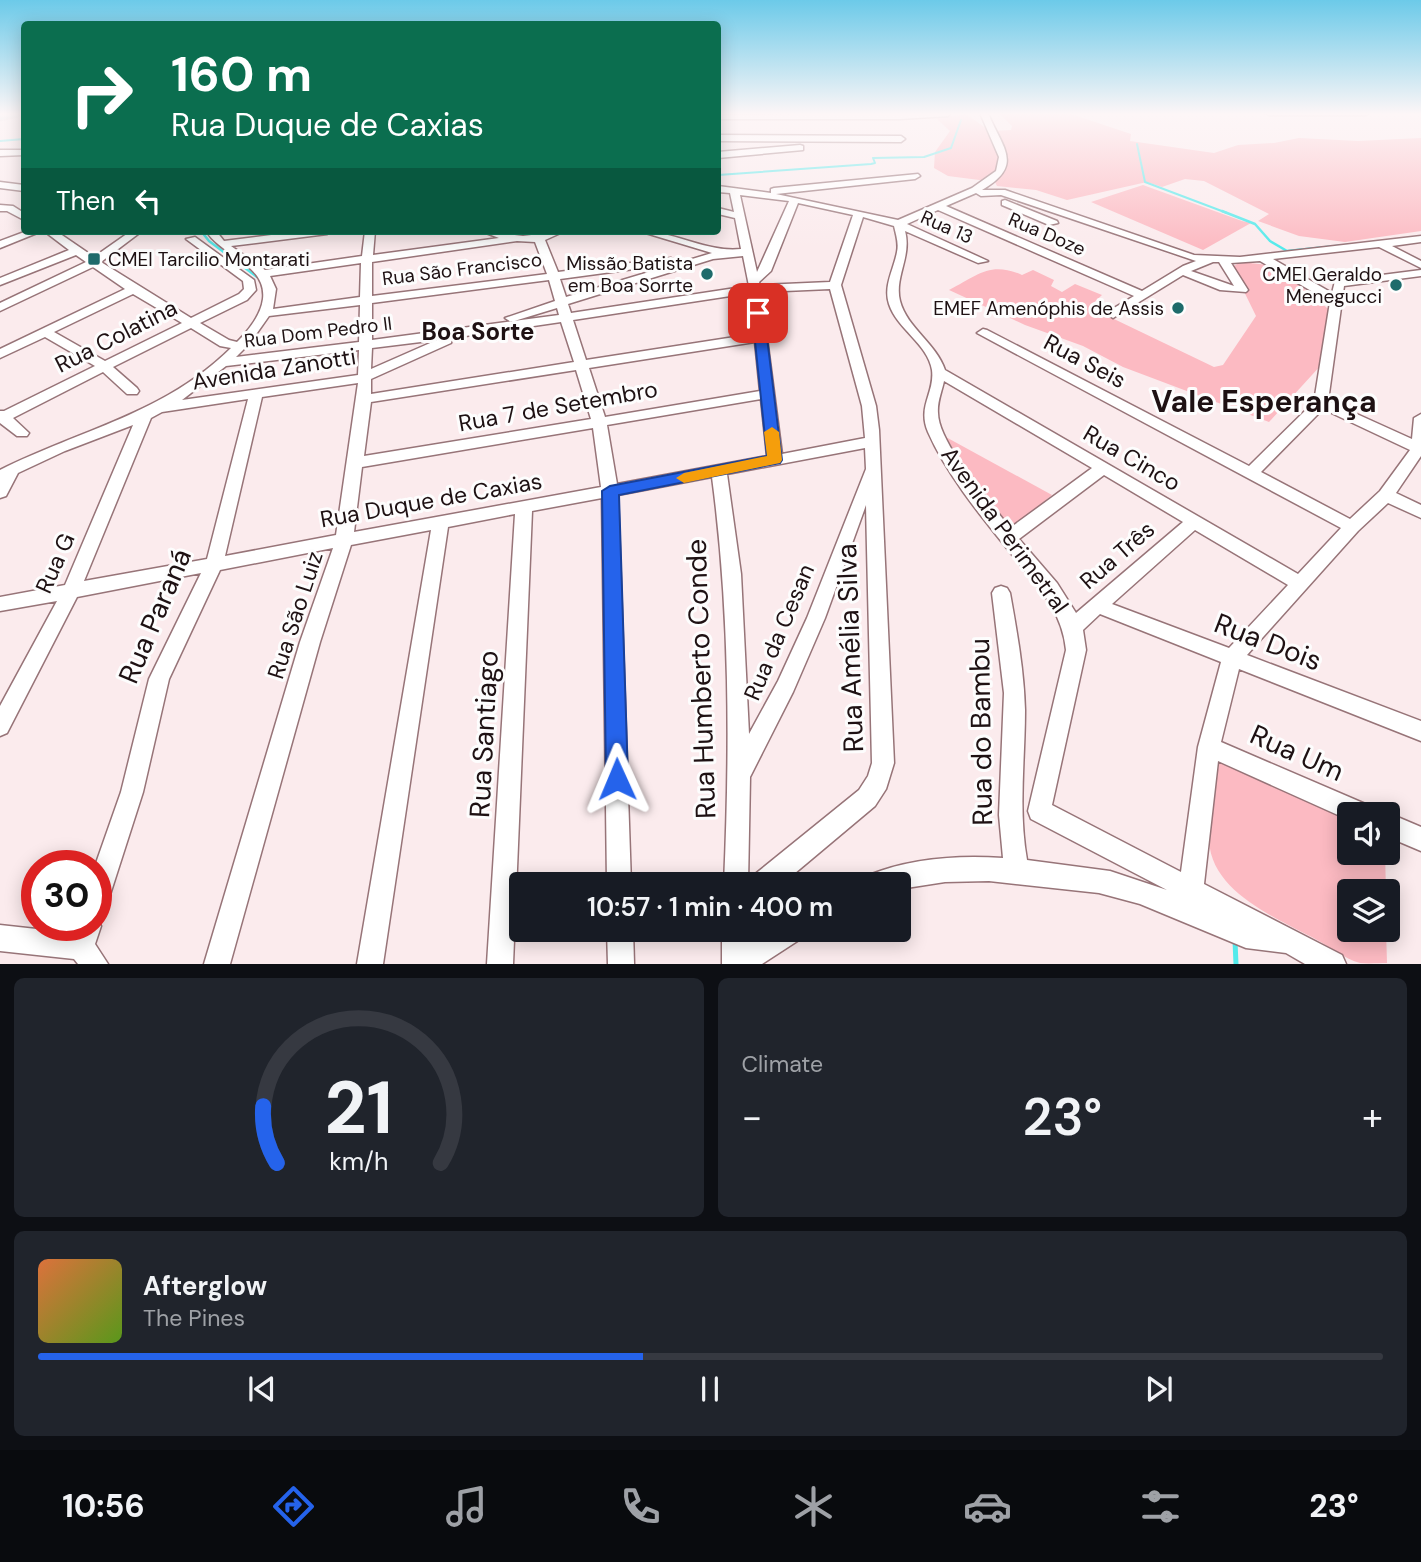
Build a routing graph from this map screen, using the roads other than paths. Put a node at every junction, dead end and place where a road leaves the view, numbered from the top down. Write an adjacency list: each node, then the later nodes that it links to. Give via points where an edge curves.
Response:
1 (1001, 158): 6 (street, via 1004,165)
2 (915, 176): 8 (street)
3 (0, 185): 4 (street)
4 (21, 187)
5 (721, 191): 7 (street)
6 (977, 191): 11 (street); 17 (street); 43 (street, via 1002,192)
7 (735, 193): 8 (street); 16 (street)
8 (765, 194): 9 (street, Rua 13)
9 (795, 199): 14 (street, Rua 13); 51 (street, via 765,271)
10 (21, 203): 12 (street)
11 (938, 206): 18 (street); 54 (street, Rua Doze)
12 (3, 209): 15 (street)
13 (721, 213): 16 (street)
14 (859, 213): 18 (street, Rua 13); 52 (street)
15 (21, 216)
16 (738, 216): 36 (street)
17 (1053, 223)
18 (899, 224): 42 (street, Rua 13); 73 (street, via 903,251 894,284 895,302)
19 (26, 235): 34 (street)
20 (55, 235): 35 (street)
21 (133, 235): 41 (street)
22 (215, 235): 33 (street)
23 (295, 235): 33 (street)
24 (370, 235): 40 (street, Rua São Luiz)
25 (500, 235): 29 (street)
26 (550, 235): 30 (street)
27 (659, 235): 37 (street)
28 (191, 239): 62 (street, Rua Colatina, via 248,280 250,290)
29 (514, 239): 30 (street); 40 (street)
30 (539, 239): 49 (street)
31 (1421, 239): 32 (street)
32 (1381, 243): 39 (street); 45 (street)
33 (223, 244): 47 (street)
34 (0, 245)
35 (79, 250): 41 (street); 50 (street)
36 (746, 252): 37 (street, Rua São Francisco); 51 (street)
37 (729, 254): 38 (street, Rua São Francisco)
38 (712, 257): 49 (street, Rua São Francisco); 57 (street, Avenida Zanotti)
39 (1261, 257): 44 (street); 56 (street)
40 (367, 260): 47 (street); 55 (street, Rua São Luiz)
41 (94, 261): 53 (street); 58 (street)
42 (982, 261)
43 (1211, 261): 44 (street); 46 (street)
44 (1224, 261): 46 (street, via 1242,290 1224,288)
45 (1421, 265)
46 (1182, 271): 54 (street)
47 (265, 273): 59 (street, via 270,291)
48 (1421, 273): 56 (street, via 1339,283)
49 (553, 275): 55 (street, Rua São Francisco); 57 (street)
50 (0, 282)
51 (754, 285): 52 (street, Rua Dom Pedro II); 61 (street, Rua Dom Pedro II); 66 (street)
52 (835, 285): 85 (street, Rua Amélia Silva, via 869,406)
53 (133, 289): 62 (street); 63 (street)
54 (1142, 295): 60 (street)
55 (366, 299): 59 (street, Rua São Francisco); 68 (street, Rua São Luiz)
56 (1337, 301): 79 (street)
57 (561, 303): 61 (street); 64 (street, Avenida Zanotti)
58 (0, 307)
59 (267, 313): 67 (street)
60 (1113, 314)
61 (567, 318): 64 (street, Rua Dom Pedro II); 71 (street)
62 (191, 322): 67 (street, via 225,343); 72 (street, Rua Colatina)
63 (43, 331): 69 (street); 72 (street)
64 (463, 333): 68 (street, Rua Dom Pedro II); 74 (street, Avenida Zanotti)
65 (983, 333): 93 (street, Rua Seis)
66 (762, 337): 71 (street); 76 (street)
67 (240, 346): 70 (street)
68 (364, 347): 70 (street, Rua Dom Pedro II); 74 (street, Rua São Luiz)
69 (0, 354)
70 (222, 363): 80 (street)
71 (579, 364): 78 (street); 83 (street)
72 (104, 366): 75 (street); 81 (street, Rua Colatina)
73 (939, 372): 90 (street, Rua Cinco); 102 (street, Avenida Perimetral, via 930,410 938,438)
74 (363, 378): 77 (street, Avenida Zanotti); 78 (street, Rua São Luiz)
75 (132, 391)
76 (768, 394): 83 (street, Rua 7 de Setembro); 87 (street)
77 (256, 395): 80 (street, Avenida Zanotti); 104 (street, Rua Paraná)
78 (363, 399): 88 (street, Rua São Luiz)
79 (1321, 403): 86 (street); 93 (street)
80 (152, 411): 92 (street); 106 (street, Rua G)
81 (1, 417): 84 (street)
82 (1421, 418): 86 (street)
83 (599, 422): 88 (street, Rua 7 de Setembro); 94 (street)
84 (22, 433)
85 (871, 442): 87 (street, Rua Duque de Caxias); 89 (street, Rua Amélia Silva)
86 (1420, 448): 96 (street)
87 (775, 460): 91 (street, Rua Duque de Caxias)
88 (355, 464): 103 (street, Rua São Luiz)
89 (872, 468): 115 (street, Rua da Cesan, via 816,618); 123 (street, Rua Amélia Silva, via 881,772 874,790 853,811)
90 (1103, 468): 99 (street, Rua Cinco); 102 (street)
91 (719, 472): 94 (street, Rua Duque de Caxias); 115 (street, Rua Humberto Conde, via 731,564)
92 (6, 473): 95 (street)
93 (1251, 473): 101 (street, Rua Seis)
94 (610, 491): 97 (street, Rua Duque de Caxias); 121 (street)
95 (0, 492)
96 (1385, 495): 98 (street); 101 (street)
97 (524, 508): 100 (street, Rua Duque de Caxias); 134 (street, Rua Santiago)
98 (1421, 512)
99 (1195, 521): 105 (street, Rua Cinco); 109 (street, Rua Três)
100 (440, 524): 103 (street, Rua Duque de Caxias); 133 (street)
101 (1352, 527): 105 (street)
102 (1008, 537): 110 (street, Avenida Perimetral)
103 (344, 541): 104 (street, Rua Duque de Caxias); 132 (street, Rua São Luiz, via 310,642)
104 (214, 564): 106 (street, Rua Duque de Caxias); 119 (street, Rua Paraná, via 167,656)
105 (1301, 584): 111 (street)
106 (71, 591): 108 (street, Rua Duque de Caxias); 112 (street, Rua G)
107 (1001, 593): 120 (street, Rua do Bambu, via 1013,681 1009,812)
108 (0, 604)
109 (1096, 605): 110 (street, Rua Três); 111 (street, Rua Dois)
110 (1073, 627): 125 (street, Avenida Perimetral, via 1076,650 1040,811)
111 (1232, 658): 113 (street, Rua Dois); 114 (street)
112 (0, 726)
113 (1421, 731)
114 (1209, 747): 116 (street, Rua Um); 125 (street)
115 (740, 774): 122 (street, Rua Humberto Conde)
116 (1337, 803)
117 (1400, 830): 118 (street)
118 (1421, 839)
119 (112, 853)
120 (1017, 870): 124 (street, via 944,868); 130 (street, via 1108,882 1225,930)
121 (619, 872)
122 (736, 872)
123 (778, 872)
124 (911, 874)
125 (1191, 889): 130 (street, Avenida Perimetral)
126 (0, 938): 131 (street)
127 (620, 942): 135 (street)
128 (735, 942): 136 (street)
129 (772, 942): 136 (street)
130 (1291, 942): 137 (street, Avenida Perimetral)
131 (88, 945)
132 (217, 964)
133 (370, 964)
134 (500, 964)
135 (621, 964)
136 (736, 964)
137 (1333, 964)

